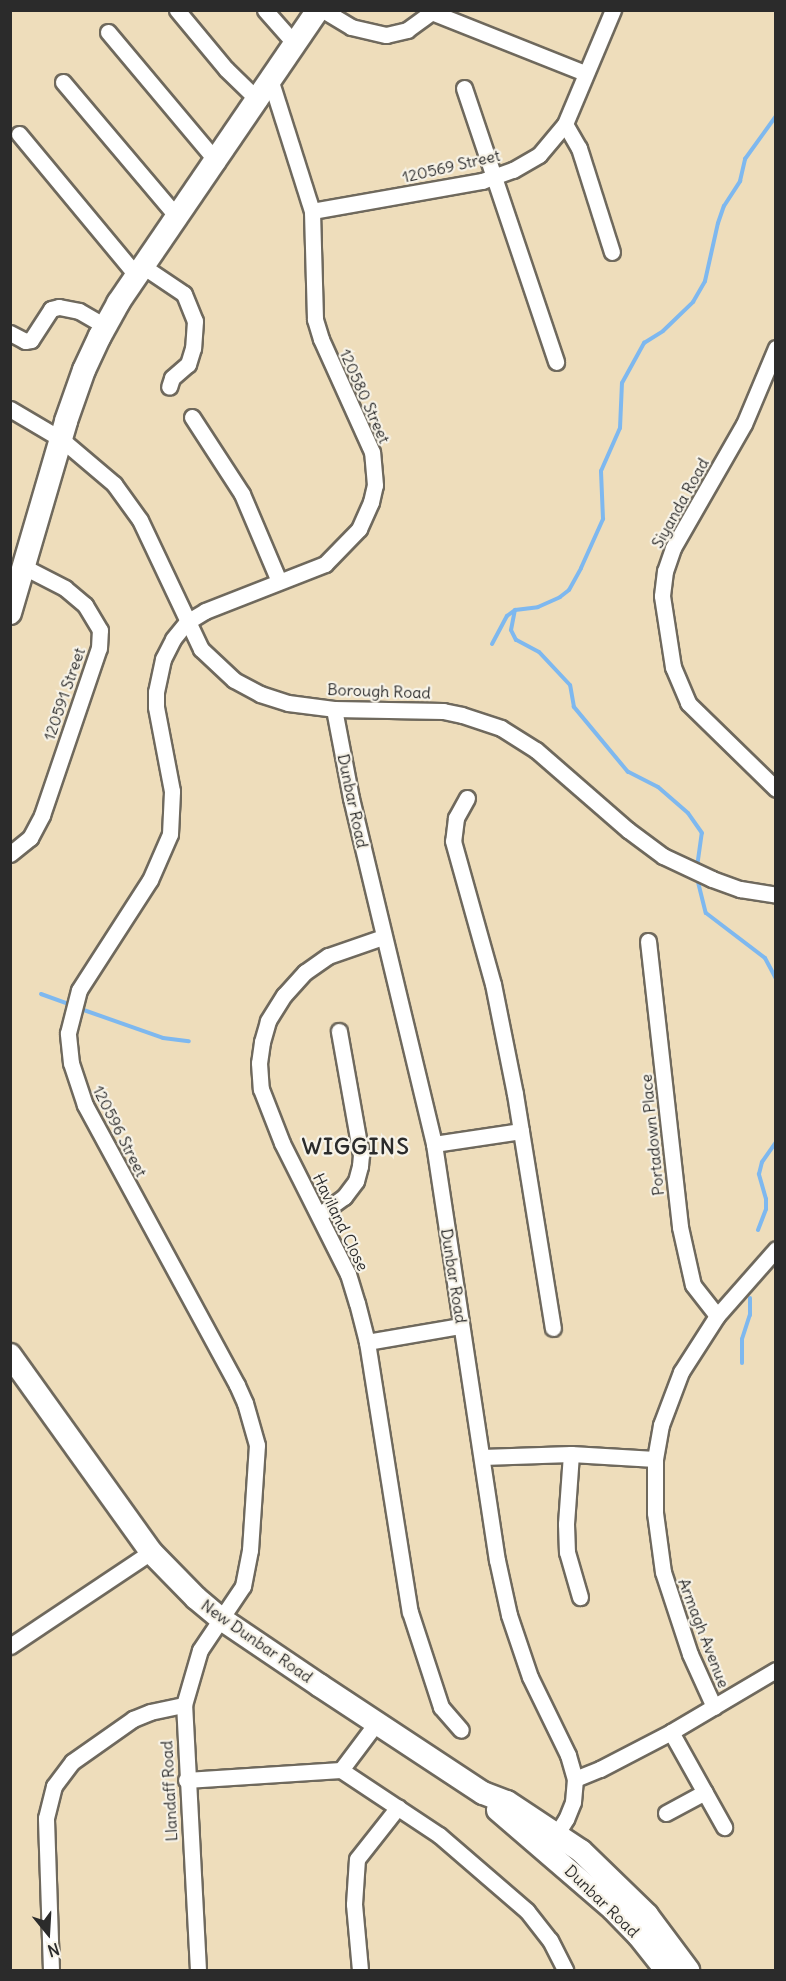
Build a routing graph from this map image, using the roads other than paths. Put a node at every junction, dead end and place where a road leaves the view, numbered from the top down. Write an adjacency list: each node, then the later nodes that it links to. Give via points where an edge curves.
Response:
1 (177, 10): 13 (street, via 226,69)
2 (265, 10): 8 (street)
3 (318, 10): 8 (street)
4 (323, 10): 6 (street, via 351,27 386,34 407,30)
5 (613, 10): 9 (street, 120569 Street)
6 (435, 12): 9 (street)
7 (108, 32): 16 (street)
8 (296, 45): 11 (street)
9 (585, 74): 14 (street, 120569 Street)
10 (63, 82): 19 (street)
11 (271, 82): 13 (street); 18 (street, 120580 Street)
12 (464, 88): 17 (street)
13 (259, 101): 16 (street)
14 (565, 123): 17 (street, 120569 Street, via 539,155); 20 (street, via 579,148)
15 (19, 134): 21 (street)
16 (217, 162): 19 (street)
17 (494, 177): 18 (street, 120569 Street); 25 (street)
18 (312, 211): 31 (street, 120580 Street, via 315,319 328,359 368,439 375,485 366,516 349,543 325,564)
19 (178, 218): 21 (street)
20 (612, 252)
21 (140, 272): 22 (street); 26 (street, via 184,294 195,321 188,364 172,378)
22 (105, 326): 23 (street, via 79,311 56,307 32,340 25,341); 29 (street, via 84,370)
23 (10, 333)
24 (776, 348): 35 (street, Siyanda Road, via 744,424 673,548 662,596 673,667 688,703)
25 (556, 362)
26 (169, 387)
27 (10, 409): 29 (street, Borough Road)
28 (192, 417): 31 (street, via 235,482)
29 (61, 439): 30 (street); 33 (street, Borough Road, via 105,475 128,501 155,549)
30 (24, 567): 32 (street); 37 (street, 120591 Street, via 64,588 85,605 100,630 99,648 42,815 30,838)
31 (279, 581): 33 (street, 120580 Street, via 223,602)
32 (10, 614)
33 (187, 622): 34 (street, Borough Road, via 201,649 234,680 273,699); 56 (street, 120596 Street, via 163,659 156,692 172,791 170,834 150,880 79,990 71,1012 68,1040 85,1105 234,1379 251,1422 257,1445 257,1472 250,1550 243,1586)
34 (334, 709): 38 (street, Borough Road, via 443,711 501,728 536,750 627,830 672,861 740,889); 39 (street, Dunbar Road)
35 (776, 789)
36 (467, 798): 42 (street, via 456,818 453,841 493,984)
37 (10, 854)
38 (776, 895)
39 (383, 937): 43 (street, Dunbar Road); 44 (street, Haviland Close, via 328,956 305,972 268,1021 262,1042 261,1089 282,1143)
40 (648, 941): 46 (street, Portadown Place, via 680,1227 693,1285)
41 (339, 1031): 44 (street, via 360,1166 356,1182 344,1197)
42 (521, 1131): 43 (street); 48 (street)
43 (434, 1144): 47 (street, Dunbar Road)
44 (320, 1215): 49 (street, Haviland Close, via 348,1274)
45 (776, 1249): 46 (street, Armagh Avenue)
46 (717, 1316): 53 (street, Armagh Avenue, via 670,1396)
47 (461, 1326): 49 (street); 52 (street, Dunbar Road)
48 (553, 1328)
49 (367, 1342): 62 (street, Haviland Close, via 410,1612 441,1707)
50 (10, 1355): 54 (street, New Dunbar Road)
51 (571, 1454): 52 (street); 53 (street); 55 (street, via 567,1552)
52 (482, 1457): 65 (street, Dunbar Road, via 509,1615 530,1677 568,1755)
53 (655, 1459): 60 (street, Armagh Avenue, via 655,1514 663,1572 690,1654)
54 (151, 1552): 56 (street, New Dunbar Road); 57 (street)
55 (580, 1597)
56 (220, 1618): 59 (street, Llandaff Road, via 200,1650); 61 (street, New Dunbar Road)
57 (10, 1646)
58 (776, 1670): 60 (street)
59 (184, 1705): 66 (street, Llandaff Road); 72 (street, via 127,1723 72,1762 54,1786 46,1818)
60 (714, 1707): 63 (street)
61 (377, 1722): 64 (street); 71 (street, New Dunbar Road, via 483,1792 507,1802)
62 (461, 1730)
63 (671, 1732): 65 (street); 67 (street)
64 (341, 1770): 66 (street); 68 (street)
65 (574, 1779): 71 (street, Dunbar Road, via 573,1802)
66 (186, 1780): 73 (street, Llandaff Road)
67 (705, 1792): 69 (street); 70 (street)
68 (398, 1807): 74 (street, via 360,1854 355,1869); 75 (street, via 439,1835 527,1911 550,1940)
69 (666, 1814)
70 (724, 1827)
71 (552, 1842): 76 (street, Dunbar Road); 77 (street, Dunbar Road, via 618,1885)
72 (51, 1971)
73 (198, 1971)
74 (360, 1971)
75 (565, 1971)
76 (666, 1971)
77 (688, 1971)

